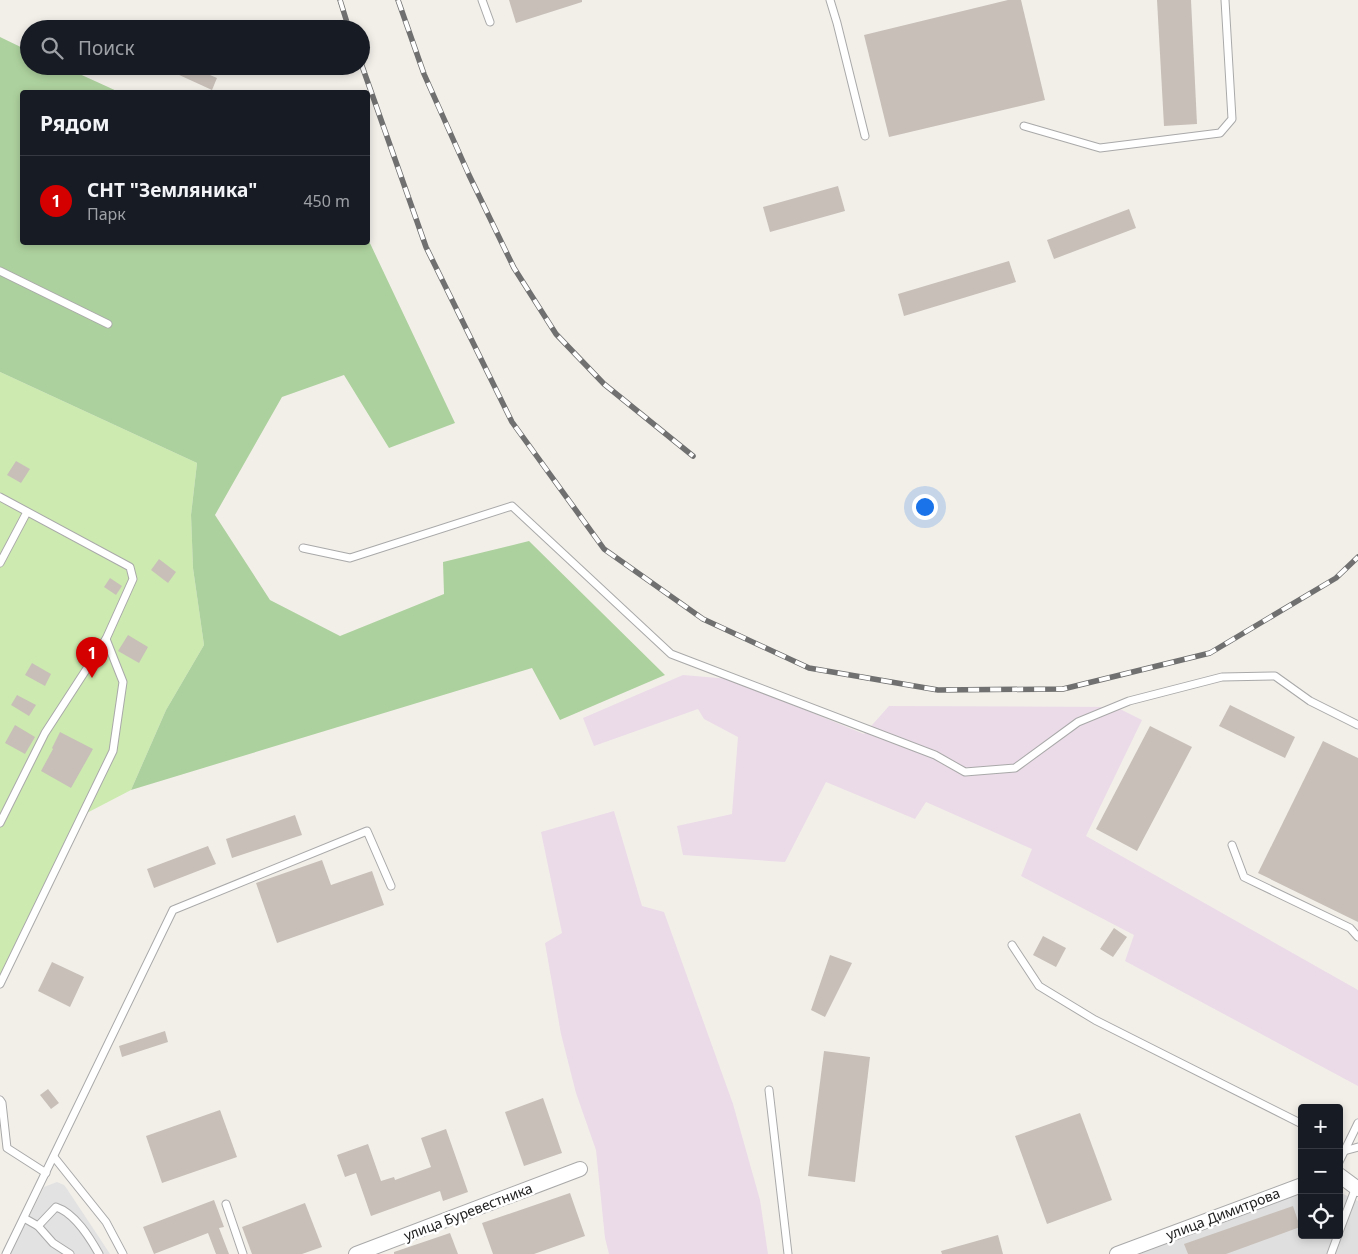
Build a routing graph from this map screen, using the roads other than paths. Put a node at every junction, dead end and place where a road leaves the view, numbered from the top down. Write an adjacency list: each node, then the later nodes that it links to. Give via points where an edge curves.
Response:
1 (482, 0): 4 (lane)
2 (830, 0): 6 (lane)
3 (1225, 0): 5 (lane, via 1232,119 1220,134 1100,148)
4 (490, 22)
5 (1024, 126)
6 (865, 136)
7 (0, 271): 8 (lane)
8 (108, 324)
9 (0, 497): 10 (lane)
10 (27, 512): 12 (lane); 13 (lane, via 130,568 133,579)
11 (303, 548): 14 (lane, via 350,558 512,506 671,654 936,755 965,772 1015,768 1078,722 1129,701 1222,677 1274,676 1310,701)
12 (0, 563)
13 (106, 639): 15 (lane, via 45,732); 20 (lane, via 123,682 113,751)
14 (1358, 725)
15 (0, 823)
16 (1232, 845): 18 (lane, via 1244,877 1350,928)
17 (391, 886): 27 (lane, via 367,831 173,910)
18 (1358, 936)
19 (1012, 945): 23 (lane, via 1039,986 1095,1020)
20 (0, 984)
21 (769, 1090): 44 (lane)
22 (0, 1100): 29 (lane, via 7,1148)
23 (1298, 1122)
24 (1358, 1123): 26 (lane)
25 (1358, 1147): 26 (lane)
26 (1344, 1151)
27 (54, 1157): 29 (lane); 41 (lane, via 106,1222)
28 (580, 1169): 43 (street, улица Буревестника)
29 (46, 1173): 34 (lane)
30 (1343, 1179): 32 (street)
31 (1298, 1186): 45 (street, улица Димитрова)
32 (1357, 1188): 35 (lane)
33 (226, 1204): 42 (lane)
34 (24, 1218): 36 (lane); 38 (lane)
35 (1343, 1222)
36 (38, 1226): 39 (lane, via 53,1243); 40 (lane, via 56,1207 63,1209 88,1234)
37 (1337, 1239): 46 (lane)
38 (9, 1253)
39 (70, 1254)
40 (99, 1254)
41 (123, 1254)
42 (243, 1254)
43 (356, 1254)
44 (788, 1254)
45 (1117, 1254)
46 (1331, 1254)

